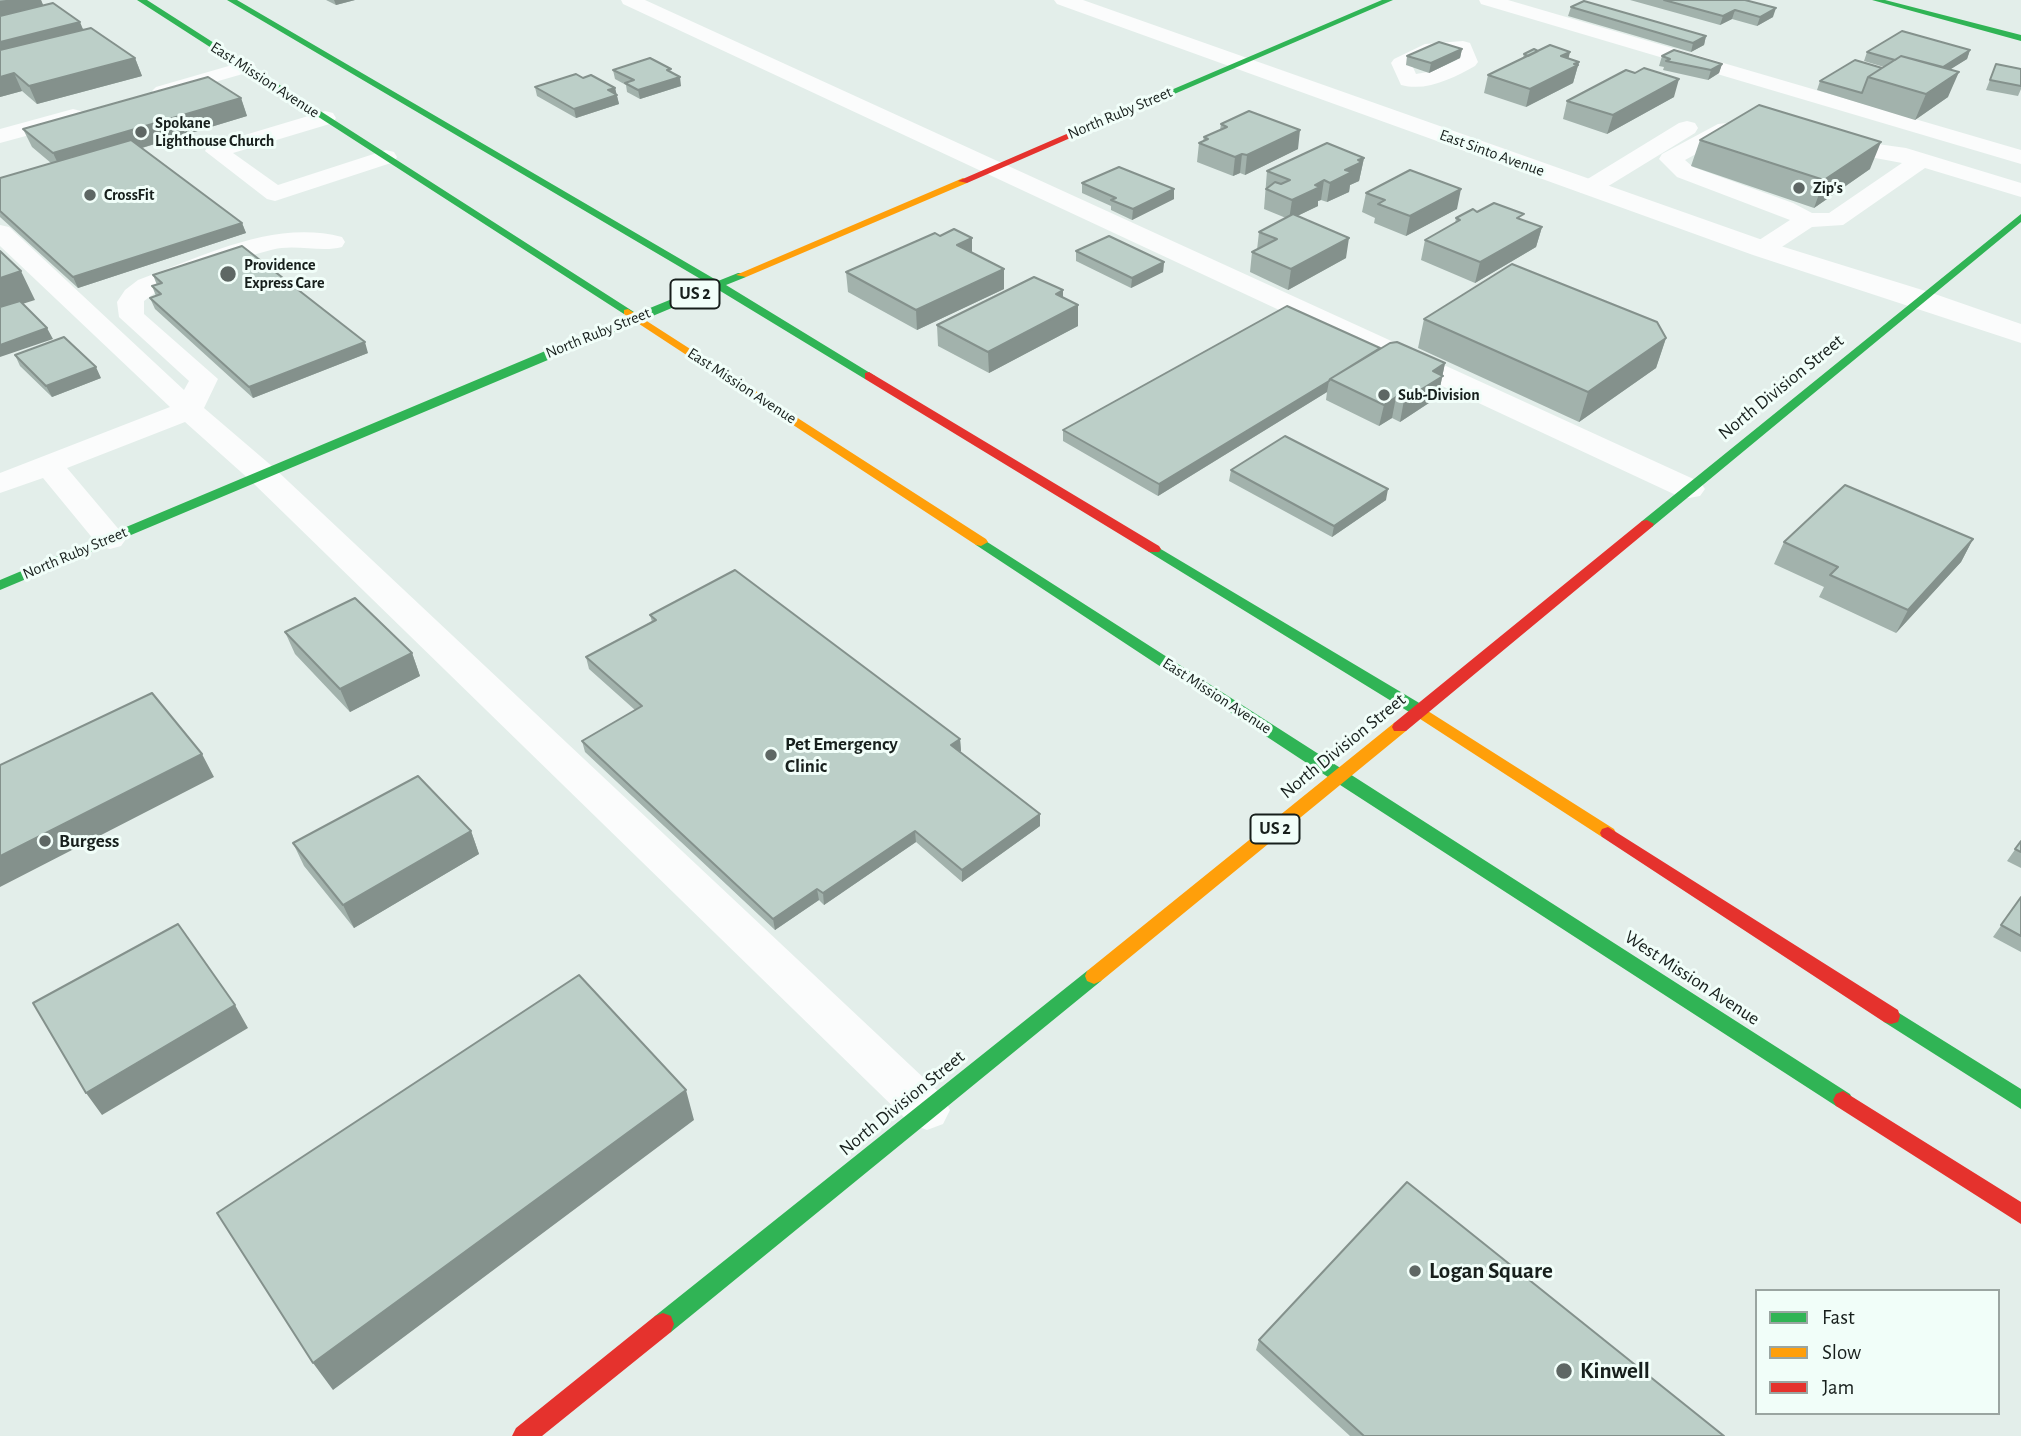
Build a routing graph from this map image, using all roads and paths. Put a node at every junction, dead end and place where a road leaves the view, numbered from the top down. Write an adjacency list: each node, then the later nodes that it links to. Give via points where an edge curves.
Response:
1 (141, 0): 10 (main road, East Mission Avenue)
2 (231, 0): 28 (main road)
3 (631, 0): 20 (lane)
4 (1064, 0): 9 (street, East Sinto Avenue)
5 (1389, 0): 9 (main road, North Ruby Street / US 2)
6 (1488, 0): 18 (lane)
7 (1876, 0): 8 (main road)
8 (2021, 38)
9 (1239, 62): 20 (main road, North Ruby Street / US 2); 21 (street, East Sinto Avenue)
10 (246, 67): 11 (lane); 15 (main road, East Mission Avenue)
11 (142, 97)
12 (1744, 106): 19 (lane)
13 (1720, 109): 21 (lane)
14 (91, 111): 16 (lane)
15 (324, 118): 17 (main road, East Mission Avenue); 17 (lane, via 216,150 275,194)
16 (0, 136)
17 (386, 157): 30 (main road, East Mission Avenue)
18 (2021, 157)
19 (1922, 160): 22 (lane); 24 (lane, via 1834,220); 24 (lane, via 1772,125 1726,128 1670,159 1685,172)
20 (993, 167): 28 (main road, North Ruby Street / US 2); 36 (lane)
21 (1590, 188): 27 (street, East Sinto Avenue)
22 (2021, 190)
23 (2021, 217): 29 (main road, North Division Street / US 2)
24 (1807, 220): 27 (lane)
25 (0, 232): 32 (lane)
26 (333, 242): 32 (lane, via 305,238 268,242 147,286 132,296 128,307 132,317 204,379)
27 (1762, 249): 29 (street, East Sinto Avenue)
28 (718, 285): 30 (main road, North Ruby Street / US 2); 39 (main road)
29 (1922, 299): 31 (street, East Sinto Avenue); 36 (main road, North Division Street / US 2)
30 (636, 317): 34 (main road, North Ruby Street / US 2); 40 (main road, East Mission Avenue)
31 (2021, 334)
32 (189, 410): 33 (lane); 34 (lane)
33 (48, 465): 35 (lane); 37 (lane)
34 (262, 474): 37 (main road, North Ruby Street / US 2); 42 (lane)
35 (0, 484)
36 (1689, 489): 39 (main road, North Division Street / US 2)
37 (110, 539): 38 (main road, North Ruby Street / US 2)
38 (0, 585)
39 (1420, 711): 40 (main road, North Division Street / US 2); 41 (main road)
40 (1340, 777): 42 (main road, North Division Street / US 2); 43 (main road, West Mission Avenue)
41 (2021, 1100)
42 (927, 1110): 44 (main road, North Division Street / US 2)
43 (2021, 1214)
44 (524, 1436)

